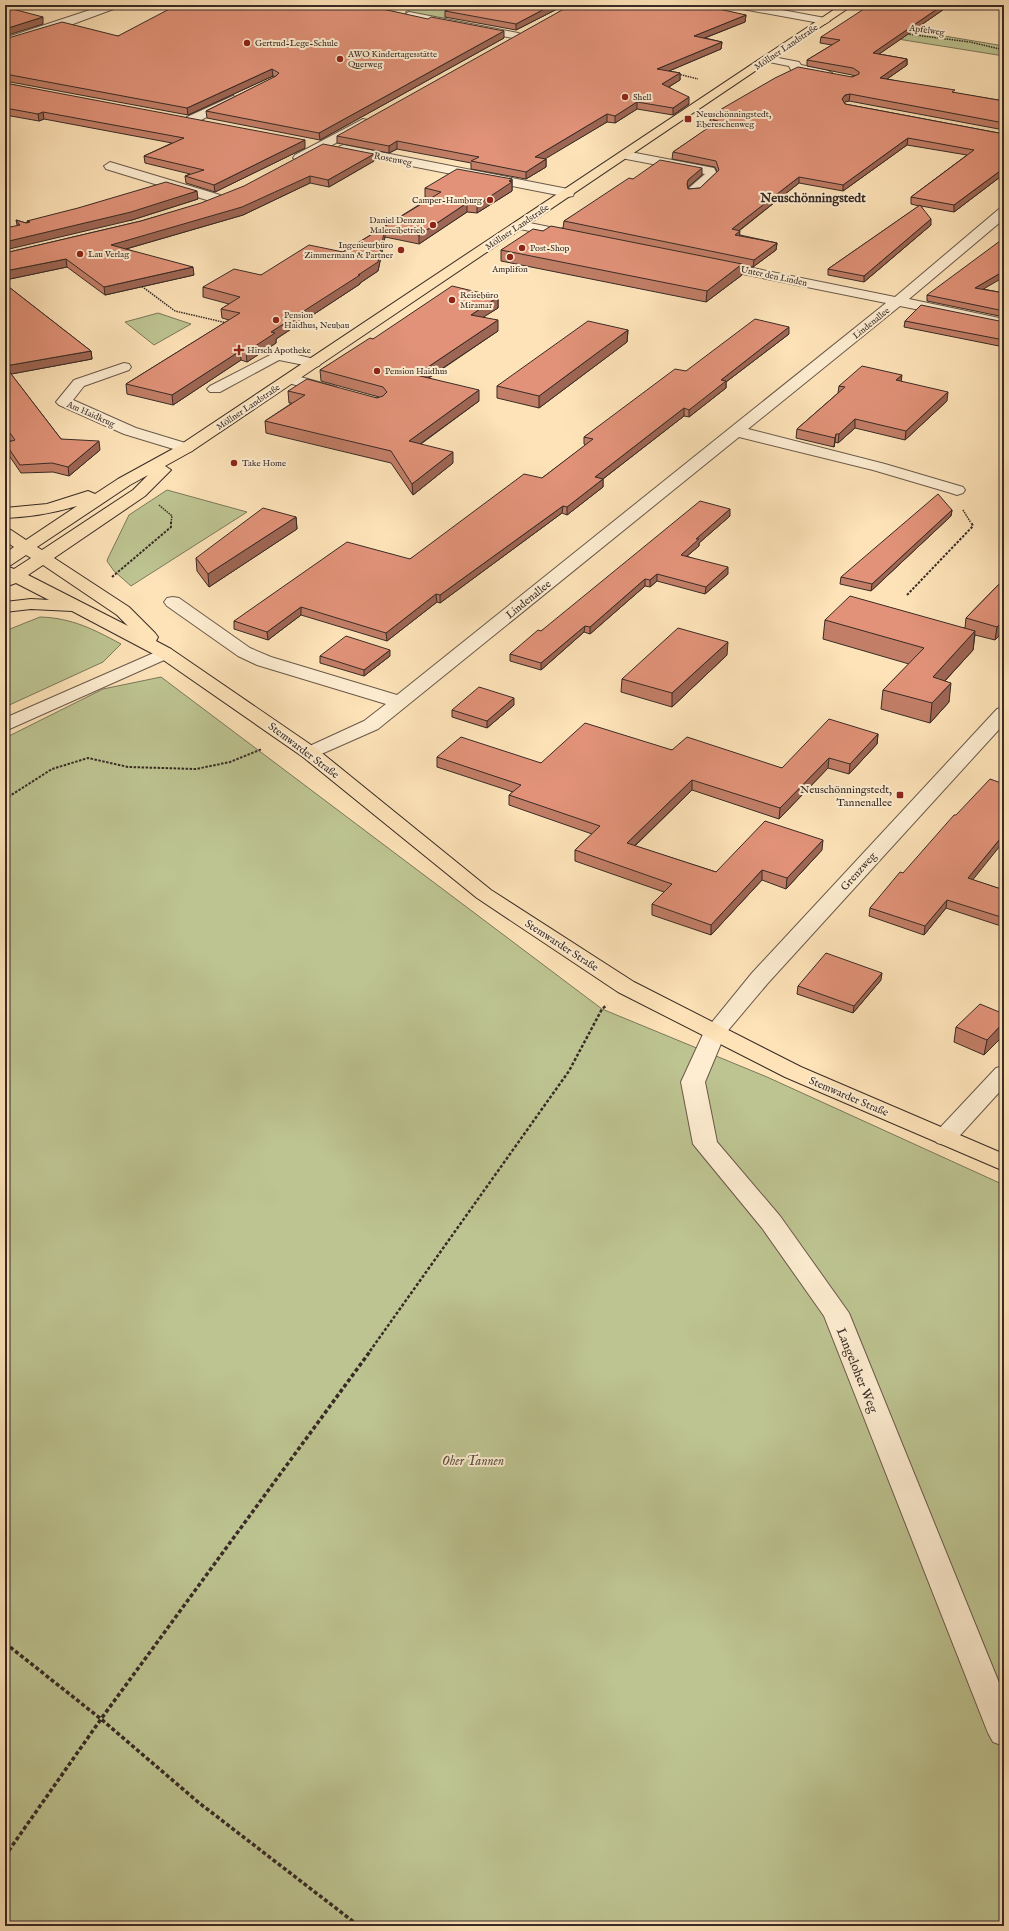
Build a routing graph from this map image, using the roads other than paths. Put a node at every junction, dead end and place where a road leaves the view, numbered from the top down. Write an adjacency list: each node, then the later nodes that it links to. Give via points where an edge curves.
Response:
1 (115, 5): 8 (street)
2 (737, 5): 5 (street)
3 (848, 5): 5 (main road, Möllner Landstraße)
4 (409, 15): 7 (street)
5 (825, 21): 10 (main road, Möllner Landstraße)
6 (529, 30): 7 (street)
7 (518, 36): 9 (street)
8 (5, 42)
9 (499, 46)
10 (768, 59): 11 (street, via 795,64); 19 (main road, Möllner Landstraße)
11 (795, 68): 12 (street); 13 (street)
12 (784, 74)
13 (838, 76)
14 (244, 94): 16 (street, via 187,120)
15 (370, 119): 18 (street)
16 (213, 124)
17 (308, 142): 18 (street, Rosenweg)
18 (323, 145): 20 (street); 23 (street, Rosenweg)
19 (625, 155): 22 (street, via 710,170 712,176); 23 (main road, Möllner Landstraße)
20 (288, 163)
21 (110, 166): 24 (street, via 221,196)
22 (694, 191)
23 (568, 193): 26 (main road, Möllner Landstraße)
24 (196, 206)
25 (1004, 212): 29 (street, Lindenallee)
26 (520, 225): 27 (street); 31 (main road, Möllner Landstraße)
27 (585, 238)
28 (702, 262): 29 (street, Unter den Linden)
29 (897, 302): 30 (street, Unter den Linden); 36 (street, Lindenallee)
30 (1004, 323)
31 (314, 363): 33 (main road, Möllner Landstraße); 34 (street, via 276,356)
32 (124, 367): 37 (street, Am Haidkrug, via 79,383 64,402 130,431)
33 (290, 378): 35 (street); 37 (main road, Möllner Landstraße)
34 (215, 389)
35 (347, 395)
36 (736, 431): 39 (street); 50 (street, Lindenallee)
37 (186, 448): 38 (main road, Möllner Landstraße); 43 (main road, Möllner Landstraße, via 139,493)
38 (124, 482): 40 (main road, via 60,506 22,513); 42 (main road, Möllner Landstraße)
39 (957, 490)
40 (5, 513)
41 (5, 534): 42 (main road, Stemwarder Straße)
42 (26, 547): 43 (main road, Stemwarder Straße); 44 (main road, Möllner Landstraße)
43 (42, 557): 45 (main road, Möllner Landstraße); 49 (main road, Stemwarder Straße, via 123,611)
44 (5, 561)
45 (8, 576): 48 (main road, Stemwarder Straße)
46 (173, 602): 50 (street, via 244,652 264,661)
47 (5, 608): 48 (main road, via 39,604)
48 (80, 608): 49 (main road, Stemwarder Straße)
49 (166, 653): 52 (street); 53 (main road, Stemwarder Straße)
50 (400, 702): 53 (street, Lindenallee, via 371,725)
51 (1004, 713): 54 (street, Grenzweg, via 771,966)
52 (5, 725)
53 (310, 753): 54 (main road, Stemwarder Straße, via 484,894 626,987)
54 (714, 1032): 56 (main road, Stemwarder Straße, via 793,1072); 58 (street, Langeloher Weg, via 693,1082 706,1144 771,1222 836,1313)
55 (1004, 1073): 56 (street)
56 (945, 1137): 57 (main road, Stemwarder Straße)
57 (1004, 1163)
58 (1004, 1733)

